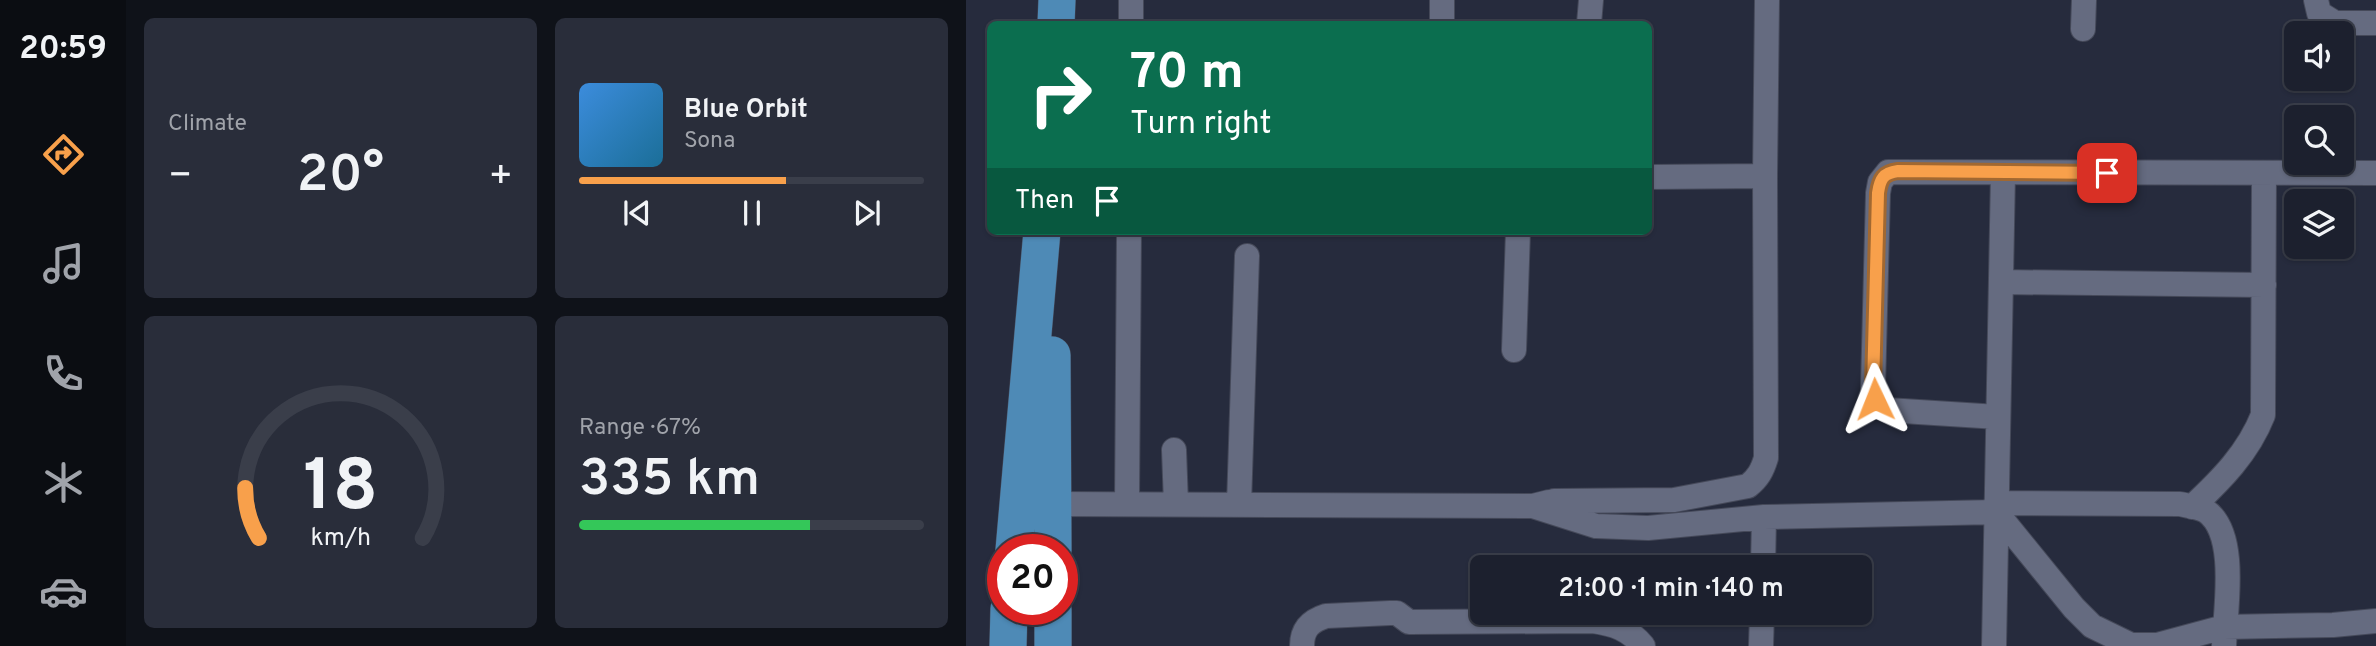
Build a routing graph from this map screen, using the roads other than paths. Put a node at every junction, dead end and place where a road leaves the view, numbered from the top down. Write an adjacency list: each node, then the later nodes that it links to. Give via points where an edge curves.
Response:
1 (1131, 0): 7 (lane)
2 (1442, 0): 8 (lane)
3 (1591, 0): 9 (lane)
4 (1767, 0): 15 (lane)
5 (2084, 0): 11 (lane)
6 (2316, 0): 10 (lane, via 2319,13 2335,23)
7 (1131, 21)
8 (1442, 21)
9 (1589, 21)
10 (2376, 23)
11 (2083, 29)
12 (2003, 173): 13 (lane); 22 (lane); 25 (lane, via 1898,171 1882,176 1873,388 1879,406 1886,410)
13 (2264, 173): 14 (lane); 23 (lane)
14 (2376, 173)
15 (1765, 176): 16 (lane); 27 (lane, via 1766,458 1757,479 1748,486 1674,500)
16 (1652, 177)
17 (1042, 235): 35 (highway)
18 (1054, 235): 28 (highway)
19 (1129, 235): 29 (lane)
20 (1518, 235): 24 (lane)
21 (1247, 256): 31 (lane)
22 (2001, 282): 23 (lane); 25 (lane)
23 (2264, 285): 32 (lane, via 2263,415 2247,447)
24 (1514, 350)
25 (1998, 417): 33 (lane)
26 (1174, 450): 30 (lane)
27 (1543, 503): 31 (lane); 34 (lane, via 1596,526 1648,528)
28 (1053, 504): 29 (lane); 36 (highway)
29 (1127, 504): 30 (lane)
30 (1176, 504): 31 (lane)
31 (1239, 505)
32 (2192, 507): 33 (lane); 41 (lane, via 2216,520 2224,539 2228,565)
33 (1996, 508): 34 (lane); 41 (lane, via 2074,608 2111,637 2132,645 2157,645); 46 (lane)
34 (1764, 517): 37 (lane)
35 (1015, 534)
36 (1053, 534)
37 (1763, 555)
38 (2376, 621): 41 (lane)
39 (1053, 625): 42 (highway)
40 (1762, 625): 45 (lane)
41 (2224, 637)
42 (1053, 646)
43 (1301, 646): 44 (lane, via 1306,628 1316,619 1390,613 1409,622 1592,621 1628,631)
44 (1643, 646)
45 (1761, 646)
46 (1994, 646)

